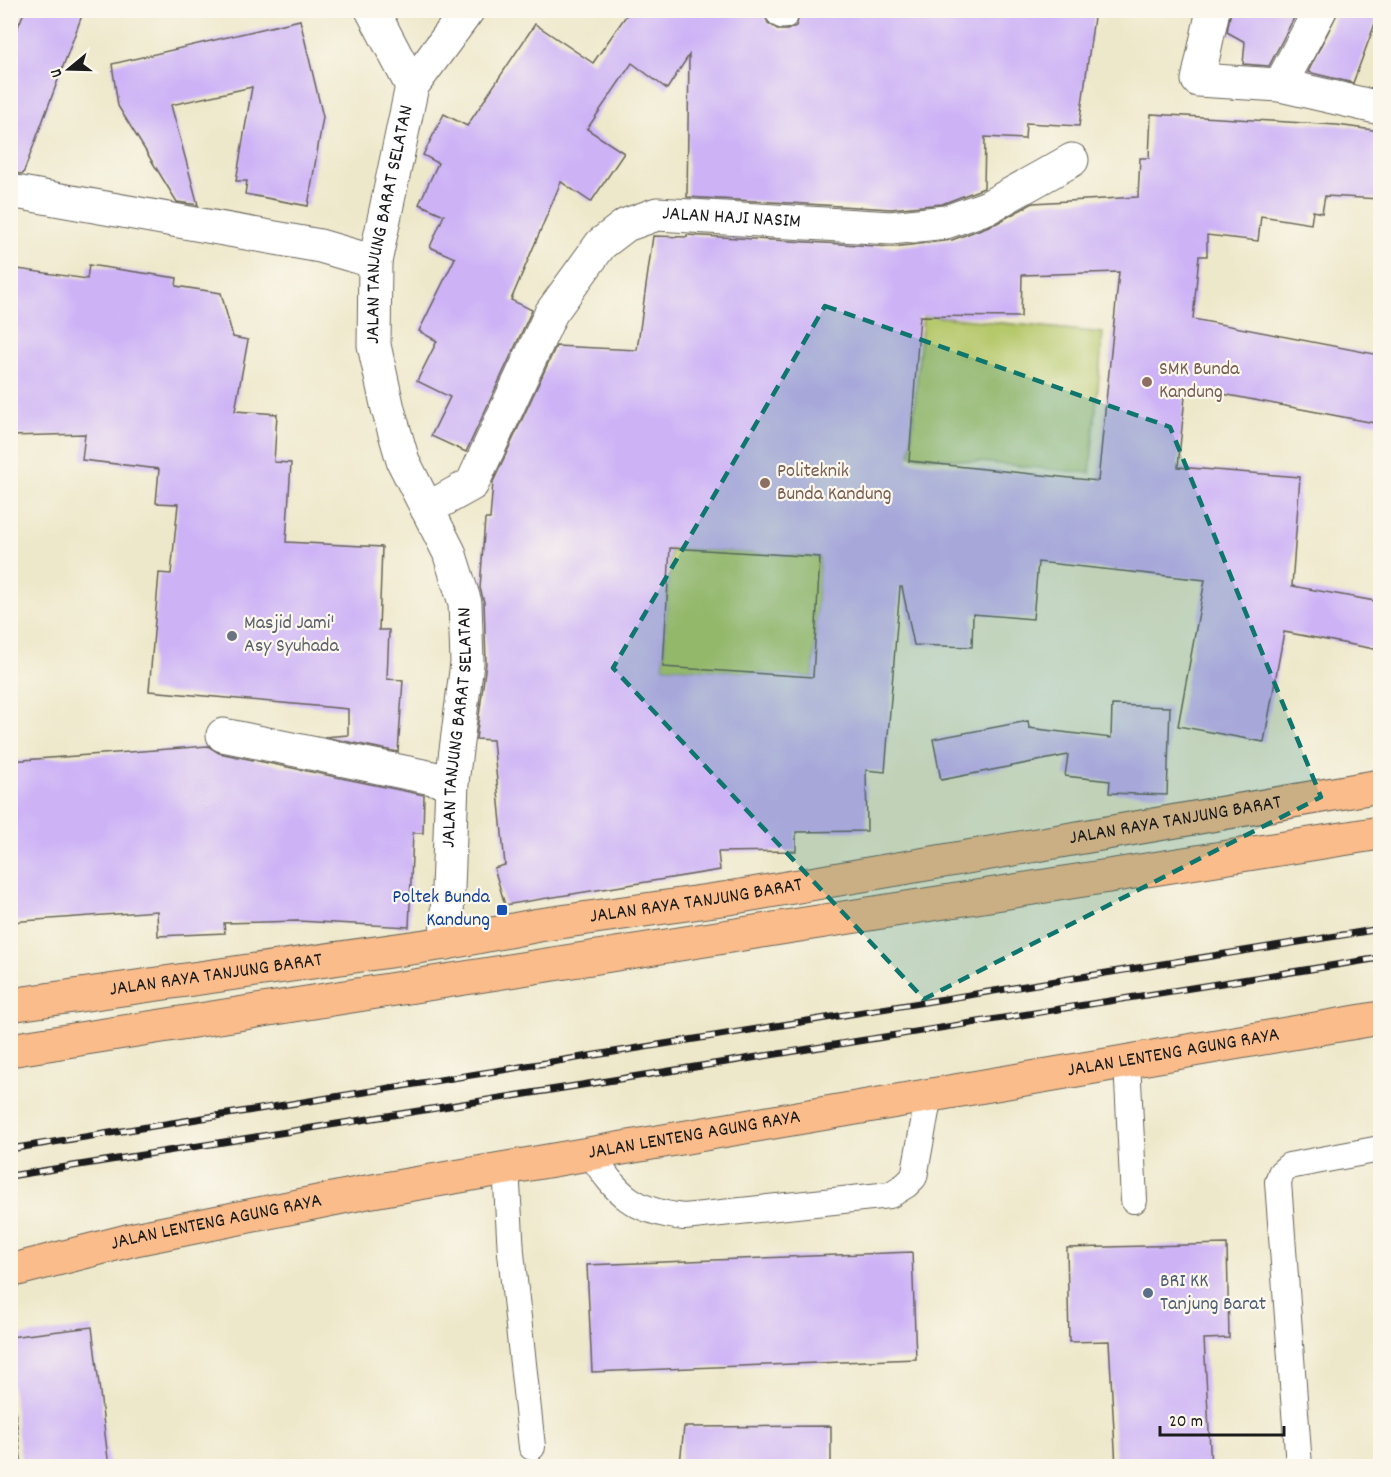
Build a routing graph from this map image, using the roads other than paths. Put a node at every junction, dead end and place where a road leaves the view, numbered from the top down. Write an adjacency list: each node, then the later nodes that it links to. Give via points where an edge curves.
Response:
1 (372, 10): 6 (street)
2 (468, 10): 6 (street, JALAN TANJUNG BARAT SELATAN)
3 (1213, 10): 5 (street, via 1198,80)
4 (1320, 10): 5 (street)
5 (1280, 85): 7 (street)
6 (412, 86): 10 (street, JALAN TANJUNG BARAT SELATAN)
7 (1380, 108)
8 (1072, 160): 11 (street, JALAN HAJI NASIM, via 988,207 946,222 891,228 657,214 626,225 602,244 551,313 472,484)
9 (10, 191): 10 (street, via 320,246)
10 (375, 262): 11 (street, JALAN TANJUNG BARAT SELATAN, via 374,345 403,460)
11 (427, 509): 13 (street, JALAN TANJUNG BARAT SELATAN, via 449,552 465,603 467,663)
12 (224, 735): 13 (street)
13 (452, 782): 16 (street, JALAN TANJUNG BARAT SELATAN)
14 (1380, 786): 16 (main road, JALAN RAYA TANJUNG BARAT, via 944,863 539,925)
15 (1380, 833): 19 (main road)
16 (446, 943): 17 (main road, JALAN RAYA TANJUNG BARAT)
17 (10, 1005)
18 (1380, 1018): 20 (main road, JALAN LENTENG AGUNG RAYA)
19 (10, 1050)
20 (1127, 1062): 21 (main road, JALAN LENTENG AGUNG RAYA); 25 (lane)
21 (929, 1095): 23 (main road, JALAN LENTENG AGUNG RAYA); 23 (lane, via 914,1177 890,1195 684,1217 657,1214 630,1202 613,1186)
22 (1380, 1149): 28 (lane, via 1289,1166 1278,1182)
23 (590, 1153): 24 (main road, JALAN LENTENG AGUNG RAYA)
24 (506, 1168): 26 (main road, JALAN LENTENG AGUNG RAYA, via 135,1239); 27 (lane)
25 (1134, 1200)
26 (10, 1271)
27 (532, 1448)
28 (1299, 1467)

